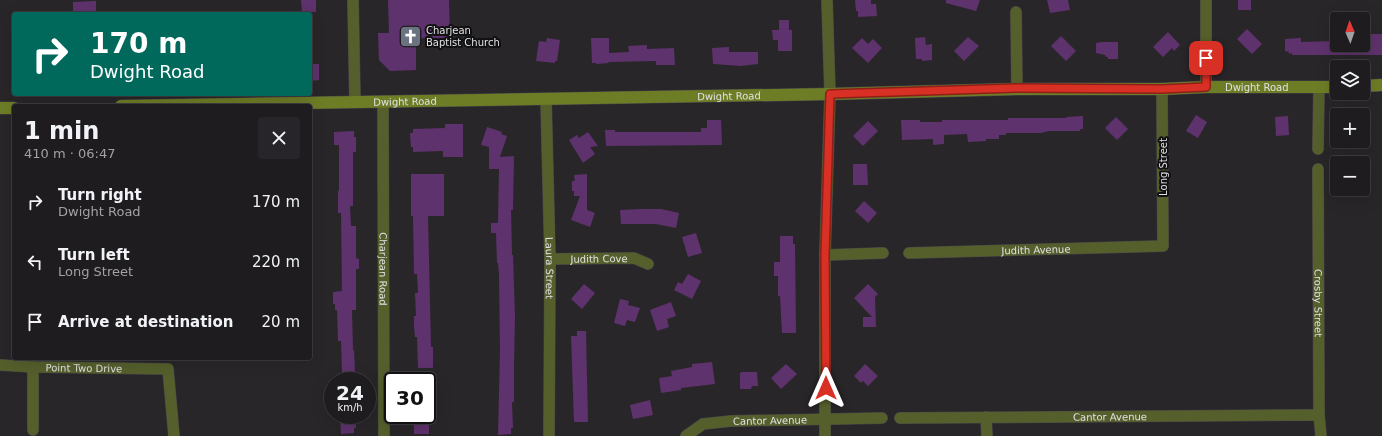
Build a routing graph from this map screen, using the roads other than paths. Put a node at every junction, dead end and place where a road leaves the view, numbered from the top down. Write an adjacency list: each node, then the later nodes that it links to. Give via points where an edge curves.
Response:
1 (353, 0): 14 (street)
2 (827, 0): 12 (street)
3 (1206, 0): 7 (street)
4 (1016, 12): 10 (street)
5 (1382, 85): 6 (street)
6 (1370, 86)
7 (1206, 87): 8 (street, Dwight Road); 11 (street, Dwight Road)
8 (1318, 87): 9 (street, Dwight Road); 19 (street)
9 (1330, 87)
10 (1017, 88): 11 (street, Dwight Road); 12 (street, Dwight Road)
11 (1162, 89): 21 (street, Long Street)
12 (830, 94): 13 (street, Dwight Road); 24 (street)
13 (546, 99): 15 (street, Dwight Road); 25 (street, Laura Street)
14 (355, 102): 15 (street, Dwight Road); 16 (street, Dwight Road)
15 (382, 102): 36 (street, Charjean Road)
16 (238, 104)
17 (0, 108): 18 (street)
18 (12, 108)
19 (1318, 149)
20 (1318, 169): 29 (street, Crosby Street)
21 (1163, 246): 23 (street, Judith Avenue)
22 (883, 253): 24 (street)
23 (909, 253)
24 (825, 255): 31 (street)
25 (550, 259): 26 (street, Judith Cove, via 634,258); 37 (street, Laura Street)
26 (648, 264)
27 (0, 365): 28 (street, Point Two Drive)
28 (33, 367): 34 (street); 35 (street, Point Two Drive, via 168,369)
29 (1319, 415): 30 (street, Cantor Avenue); 41 (street, Crosby Street)
30 (986, 417): 33 (street, Cantor Avenue); 40 (street)
31 (826, 418): 32 (street, Cantor Avenue); 38 (street, Cantor Avenue, via 703,424); 39 (street)
32 (882, 418)
33 (900, 418)
34 (33, 430)
35 (174, 436)
36 (384, 436)
37 (550, 436)
38 (686, 436)
39 (825, 436)
40 (987, 436)
41 (1321, 436)

